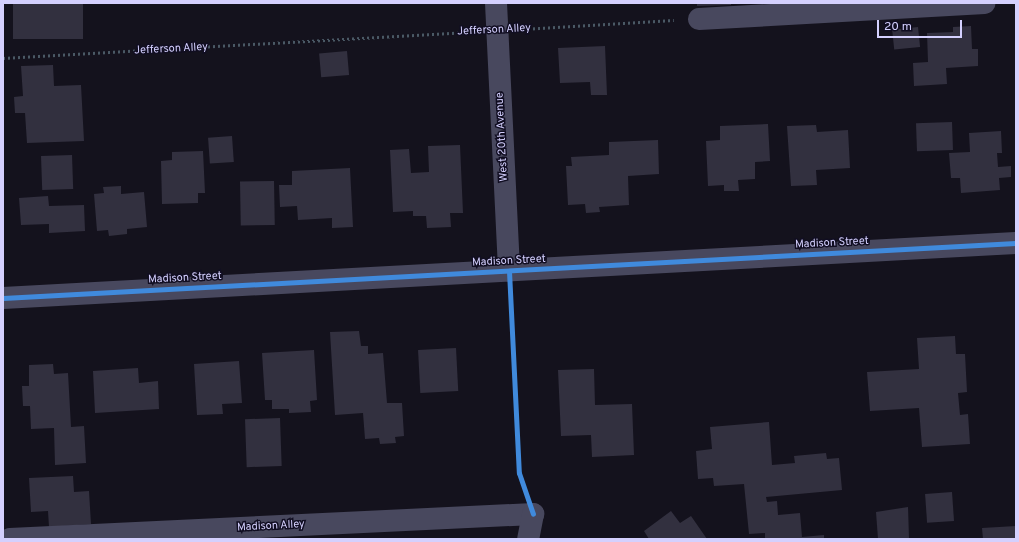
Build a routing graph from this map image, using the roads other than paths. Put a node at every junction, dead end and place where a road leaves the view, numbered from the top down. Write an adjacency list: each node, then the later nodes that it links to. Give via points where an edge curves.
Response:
1 (496, 3): 5 (street, West 20th Avenue)
2 (985, 3): 3 (street)
3 (699, 19)
4 (1016, 244): 5 (street, Madison Street)
5 (509, 271): 6 (street, Madison Street)
6 (3, 298)
7 (10, 539): 8 (street, Madison Alley, via 533,514)
8 (528, 539)

